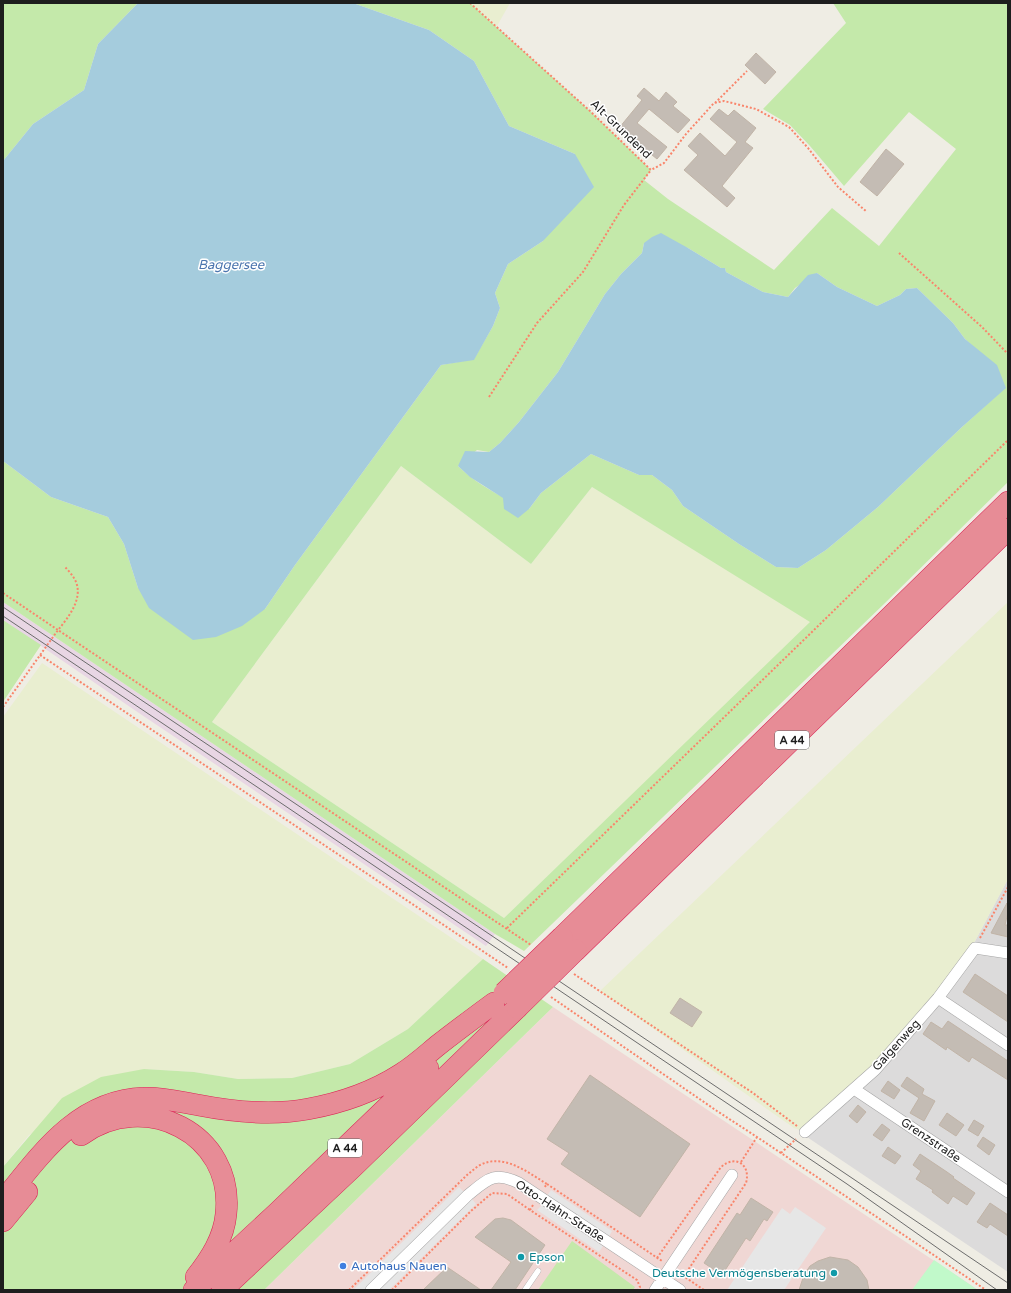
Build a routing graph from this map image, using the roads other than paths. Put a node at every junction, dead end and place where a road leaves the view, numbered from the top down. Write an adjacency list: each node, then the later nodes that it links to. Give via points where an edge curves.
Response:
1 (1008, 502): 3 (highway, A 44)
2 (1008, 529): 3 (highway, A 44)
3 (569, 944): 6 (highway, A 44, bridge)
4 (1008, 953): 5 (street, Galgenweg, via 975,948)
5 (938, 998): 7 (street); 8 (street, Galgenweg, via 875,1070)
6 (505, 1001): 12 (highway, via 468,1022 401,1074 363,1093 323,1106 295,1112 255,1113 152,1098 105,1105 67,1129); 17 (highway, A 44); 18 (highway, A 44, via 353,1167)
7 (1008, 1045)
8 (854, 1089): 9 (street, Galgenweg); 11 (street, Grenzstraße)
9 (805, 1132)
10 (732, 1175): 15 (street)
11 (1008, 1192)
12 (3, 1201)
13 (3, 1221): 16 (highway, via 64,1150 91,1128 114,1118 133,1116 166,1120 188,1131 206,1148 219,1170 226,1197 226,1213 220,1237 207,1261)
14 (538, 1271): 20 (lane)
15 (663, 1279): 19 (street, Otto-Hahn-Straße, via 519,1183 507,1177 495,1177 483,1182 468,1195); 21 (street); 22 (street, Otto-Hahn-Straße)
16 (185, 1290)
17 (194, 1290)
18 (222, 1290)
19 (371, 1290)
20 (525, 1290)
21 (655, 1290)
22 (680, 1290)

